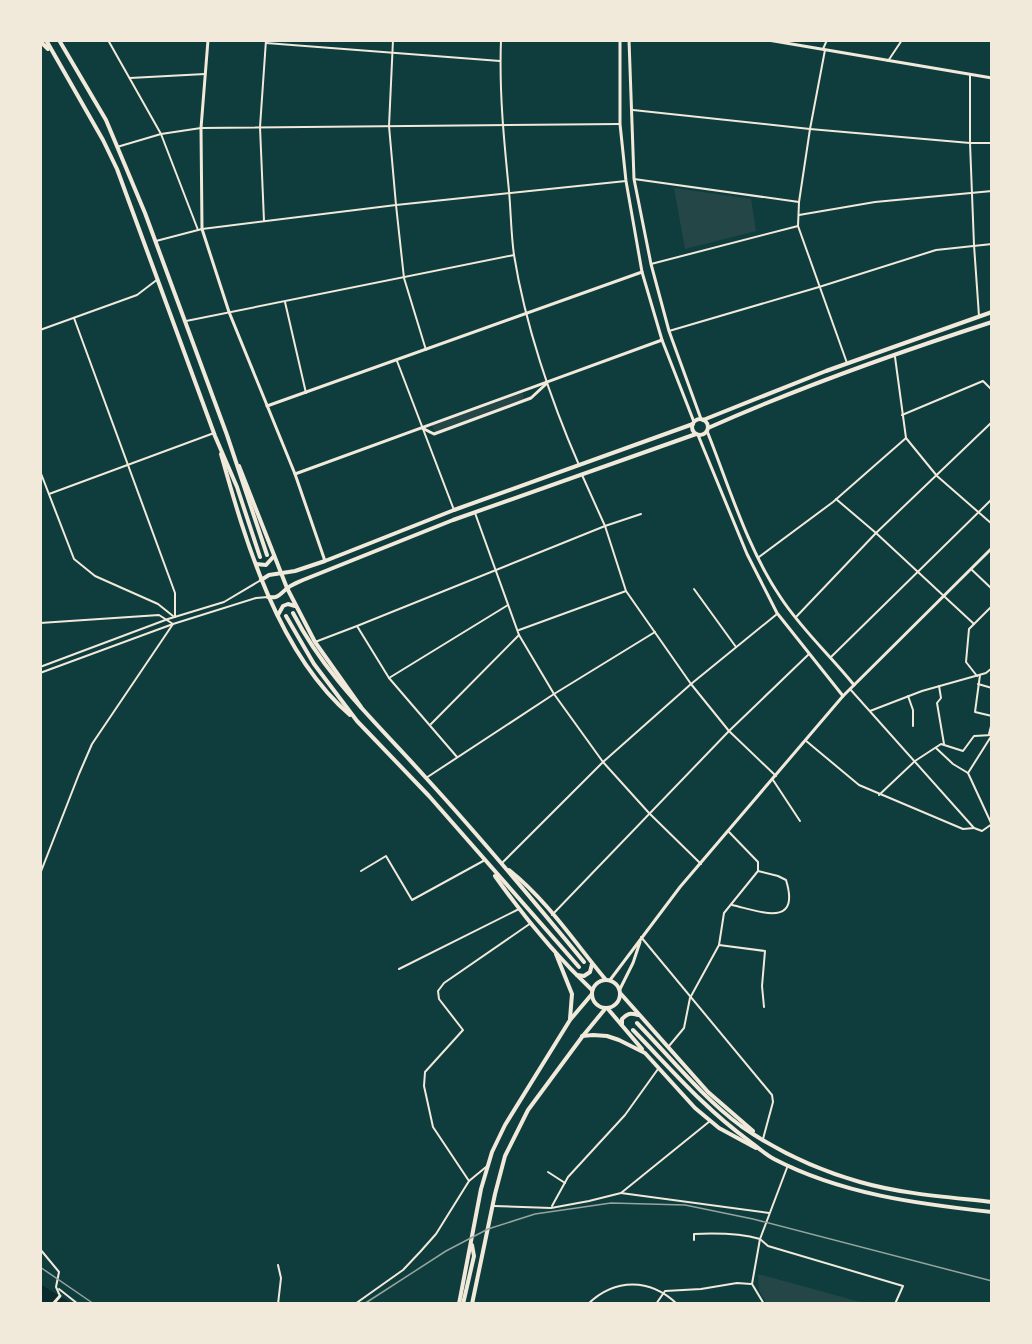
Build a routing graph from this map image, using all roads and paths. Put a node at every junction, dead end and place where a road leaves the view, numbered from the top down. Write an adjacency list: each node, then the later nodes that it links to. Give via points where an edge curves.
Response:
1 (46, 40): 15 (main road)
2 (108, 40): 21 (street)
3 (208, 40): 19 (street)
4 (393, 40): 16 (street)
5 (501, 40): 17 (street)
6 (620, 40): 24 (street)
7 (629, 40): 23 (street)
8 (768, 40): 14 (street)
9 (827, 40): 14 (street)
10 (902, 40): 18 (street)
11 (40, 41): 15 (main road)
12 (59, 42): 33 (main road, via 106,120)
13 (266, 42): 16 (street); 27 (street)
14 (824, 50): 18 (street); 29 (street)
15 (51, 51): 52 (main road, via 107,148)
16 (392, 53): 17 (street); 26 (street)
17 (500, 61): 25 (street)
18 (888, 61): 20 (street)
19 (205, 74): 21 (street); 28 (street)
20 (970, 75): 22 (street); 31 (street)
21 (129, 78): 30 (street)
22 (992, 78)
23 (630, 109): 29 (street); 34 (street)
24 (620, 124): 25 (street); 35 (street)
25 (502, 125): 26 (street); 38 (street)
26 (389, 126): 27 (street); 40 (street)
27 (260, 127): 28 (street); 42 (street)
28 (201, 128): 30 (street); 44 (street)
29 (810, 129): 31 (street); 39 (street)
30 (161, 134): 33 (street); 44 (street)
31 (970, 143): 32 (street); 37 (street)
32 (992, 143)
33 (117, 147): 45 (main road)
34 (634, 179): 39 (street); 49 (street)
35 (626, 181): 38 (street); 50 (street)
36 (992, 191): 37 (street)
37 (973, 192): 41 (street); 47 (street)
38 (509, 194): 40 (street); 48 (street)
39 (799, 202): 41 (street)
40 (396, 205): 42 (street); 51 (street)
41 (799, 215): 43 (street)
42 (264, 221): 44 (street)
43 (798, 226): 49 (street); 53 (street)
44 (200, 229): 45 (street); 55 (street)
45 (154, 241): 60 (main road)
46 (992, 244): 47 (street)
47 (974, 245): 53 (street, via 936,250); 58 (street)
48 (514, 255): 51 (street); 57 (street)
49 (651, 264): 63 (street)
50 (642, 272): 57 (street); 64 (street)
51 (404, 278): 54 (street); 65 (street)
52 (158, 279): 59 (street, via 137,296); 79 (main road)
53 (819, 287): 63 (street); 68 (street)
54 (285, 302): 55 (street); 71 (street)
55 (229, 312): 60 (street); 72 (street)
56 (992, 312): 58 (main road)
57 (527, 313): 65 (street); 69 (street)
58 (979, 316): 68 (main road)
59 (74, 318): 62 (street); 83 (street)
60 (186, 321): 81 (main road)
61 (992, 322): 66 (main road)
62 (40, 330)
63 (669, 331): 74 (street)
64 (662, 340): 69 (street); 76 (street)
65 (426, 350): 67 (street)
66 (894, 354): 73 (street); 78 (main road)
67 (397, 361): 71 (street); 77 (street)
68 (847, 363): 74 (main road)
69 (548, 382): 77 (street); 77 (street, via 531,398 435,433); 84 (street)
70 (992, 390): 73 (street, via 983,381)
71 (306, 393): 72 (street)
72 (267, 406): 86 (street)
73 (902, 415): 82 (street)
74 (702, 420): 76 (main road); 78 (main road)
75 (992, 422): 88 (street)
76 (694, 423): 80 (main road); 84 (main road)
77 (422, 428): 86 (street); 92 (street)
78 (708, 429): 80 (main road); 103 (street)
79 (215, 434): 83 (street); 102 (main road); 105 (main road)
80 (697, 434): 87 (main road); 121 (street, via 747,554)
81 (227, 435): 100 (main road); 101 (main road)
82 (906, 438): 88 (street); 90 (street)
83 (127, 465): 89 (street); 124 (street, via 175,593)
84 (579, 465): 92 (main road)
85 (40, 471): 89 (street)
86 (295, 474): 104 (street)
87 (582, 474): 93 (main road); 97 (street)
88 (938, 476): 94 (street); 98 (street)
89 (49, 494): 124 (street, via 74,559 95,576 158,604)
90 (836, 499): 98 (street); 103 (street)
91 (992, 499): 94 (street)
92 (454, 510): 104 (main road)
93 (475, 512): 106 (street); 111 (main road)
94 (978, 512): 96 (street); 108 (street)
95 (641, 514): 97 (street)
96 (992, 524)
97 (605, 526): 106 (street); 114 (street)
98 (876, 533): 108 (street); 125 (street)
99 (992, 548): 107 (street)
100 (267, 555)
101 (274, 556): 105 (main road, via 266,565); 109 (main road)
102 (260, 557)
103 (758, 557): 125 (street)
104 (325, 561): 109 (main road)
105 (255, 564): 110 (main road)
106 (495, 569): 117 (street); 130 (street)
107 (971, 569): 113 (street); 115 (street)
108 (919, 572): 115 (street); 137 (street)
109 (280, 573): 110 (main road); 111 (main road)
110 (261, 580): 116 (main road); 124 (street, via 224,602)
111 (287, 588): 116 (main road, via 277,597); 118 (main road)
112 (694, 589): 135 (street)
113 (992, 589)
114 (626, 591): 131 (street); 132 (street)
115 (944, 596): 129 (street); 145 (street)
116 (268, 597): 122 (main road); 128 (street)
117 (508, 605): 131 (street); 142 (street)
118 (296, 606): 122 (main road, via 283,606); 134 (main road)
119 (992, 606): 129 (street)
120 (293, 613): 154 (main road, via 325,667)
121 (777, 614): 135 (street); 136 (street)
122 (278, 615): 155 (main road, via 304,661 335,702)
123 (286, 616): 155 (main road)
124 (175, 617): 126 (street)
125 (795, 617): 137 (street)
126 (168, 619): 127 (street, via 159,615); 128 (street); 138 (street)
127 (40, 623)
128 (172, 624): 140 (street); 182 (street, via 92,744)
129 (974, 624): 141 (street, via 969,629 966,662)
130 (357, 626): 134 (street); 142 (street)
131 (518, 630): 133 (street)
132 (655, 632): 143 (street); 149 (street)
133 (519, 635): 149 (street); 157 (street)
134 (315, 642): 154 (main road)
135 (736, 647): 143 (street)
136 (809, 653): 150 (street); 159 (street)
137 (830, 658): 145 (street)
138 (40, 667)
139 (992, 668): 141 (street)
140 (40, 673)
141 (979, 675): 144 (street); 146 (street)
142 (389, 678): 157 (street)
143 (691, 684): 159 (street); 166 (street)
144 (978, 684): 147 (street); 153 (street, via 975,712)
145 (854, 685): 148 (street)
146 (939, 686): 151 (street); 162 (street, via 941,698 937,703)
147 (992, 688)
148 (850, 689): 150 (street); 152 (street)
149 (554, 694): 164 (street); 166 (street)
150 (843, 696): 161 (street)
151 (908, 696): 152 (street); 158 (street)
152 (870, 711): 165 (street)
153 (992, 716)
154 (368, 717): 169 (main road)
155 (357, 722): 177 (main road)
156 (992, 722): 160 (street)
157 (430, 725): 164 (street)
158 (913, 726)
159 (729, 731): 168 (street); 172 (street)
160 (991, 735): 162 (street, via 974,736 963,751); 167 (street)
161 (806, 741): 168 (street); 171 (street, via 859,785)
162 (944, 744): 163 (street)
163 (936, 748): 165 (street); 167 (street)
164 (457, 757): 169 (street)
165 (915, 761): 171 (street); 175 (street)
166 (603, 762): 172 (street); 178 (street)
167 (968, 773): 174 (street)
168 (776, 776): 170 (street)
169 (426, 778): 178 (main road)
170 (773, 780): 173 (street); 176 (street)
171 (879, 795): 175 (street, via 963,829)
172 (649, 813): 179 (street); 185 (street)
173 (800, 821)
174 (991, 825): 175 (street, via 982,831)
175 (974, 828)
176 (728, 832): 179 (street); 181 (street, via 753,854)
177 (485, 860): 180 (street, via 412,900 386,856); 184 (main road); 192 (main road)
178 (502, 863): 185 (main road); 190 (main road)
179 (701, 864): 187 (street)
180 (361, 871)
181 (758, 871): 183 (street); 183 (street, via 786,880 786,909 774,914)
182 (40, 874)
183 (730, 904): 188 (street, via 724,913)
184 (519, 909): 186 (main road); 193 (street)
185 (552, 915): 191 (main road)
186 (531, 922): 189 (main road); 216 (street, via 438,991 463,1030 425,1072 424,1086 433,1127)
187 (641, 938): 195 (street); 196 (street); 198 (street)
188 (719, 945): 198 (street); 199 (street, via 765,951)
189 (552, 948): 194 (main road); 202 (main road, via 572,994)
190 (584, 962)
191 (592, 964): 194 (main road, via 590,972); 195 (main road)
192 (579, 967)
193 (399, 969)
194 (577, 975): 197 (main road)
195 (608, 980): 196 (main road); 197 (main road, via 597,983)
196 (620, 991): 200 (main road, via 617,1005); 201 (main road)
197 (592, 992): 200 (main road, via 594,1002); 202 (main road)
198 (690, 998): 207 (street, via 684,1028); 211 (street, via 772,1095)
199 (764, 1006)
200 (606, 1009): 204 (main road); 206 (main road)
201 (639, 1015): 204 (main road, via 626,1015 622,1018); 207 (main road)
202 (570, 1020): 214 (main road, via 505,1125)
203 (637, 1023): 211 (main road, via 716,1105)
204 (623, 1027): 208 (main road)
205 (633, 1030): 212 (main road, via 725,1124)
206 (582, 1037): 208 (main road, via 607,1036); 220 (main road, via 515,1134)
207 (669, 1046): 211 (main road, via 708,1092)
208 (645, 1053): 209 (main road)
209 (658, 1069): 210 (main road); 217 (street, via 625,1115)
210 (710, 1121): 212 (main road, via 735,1139); 218 (street)
211 (763, 1139): 219 (main road, via 823,1170 862,1183)
212 (765, 1152): 213 (main road)
213 (788, 1165): 222 (main road, via 862,1192); 223 (street)
214 (488, 1166): 216 (street); 236 (main road)
215 (548, 1172): 217 (street)
216 (469, 1181): 235 (street, via 420,1252 403,1270)
217 (565, 1183): 221 (street)
218 (621, 1193): 221 (street); 223 (street)
219 (992, 1202)
220 (492, 1206): 221 (street); 237 (main road)
221 (551, 1208)
222 (992, 1212)
223 (769, 1213): 224 (street)
224 (760, 1239): 225 (street, via 694,1234); 228 (street); 242 (street, via 768,1246 903,1286)
225 (694, 1240)
226 (40, 1249): 229 (street, via 59,1272)
227 (278, 1265): 234 (street)
228 (752, 1284): 230 (street); 241 (street)
229 (56, 1287): 231 (street); 233 (street)
230 (664, 1292): 238 (street, via 625,1284 597,1295); 239 (street); 240 (street)
231 (60, 1296): 232 (street)
232 (52, 1304)
233 (78, 1304)
234 (278, 1304)
235 (355, 1304)
236 (461, 1304)
237 (472, 1304)
238 (588, 1304)
239 (656, 1304)
240 (677, 1304)
241 (764, 1304)
242 (895, 1304)

